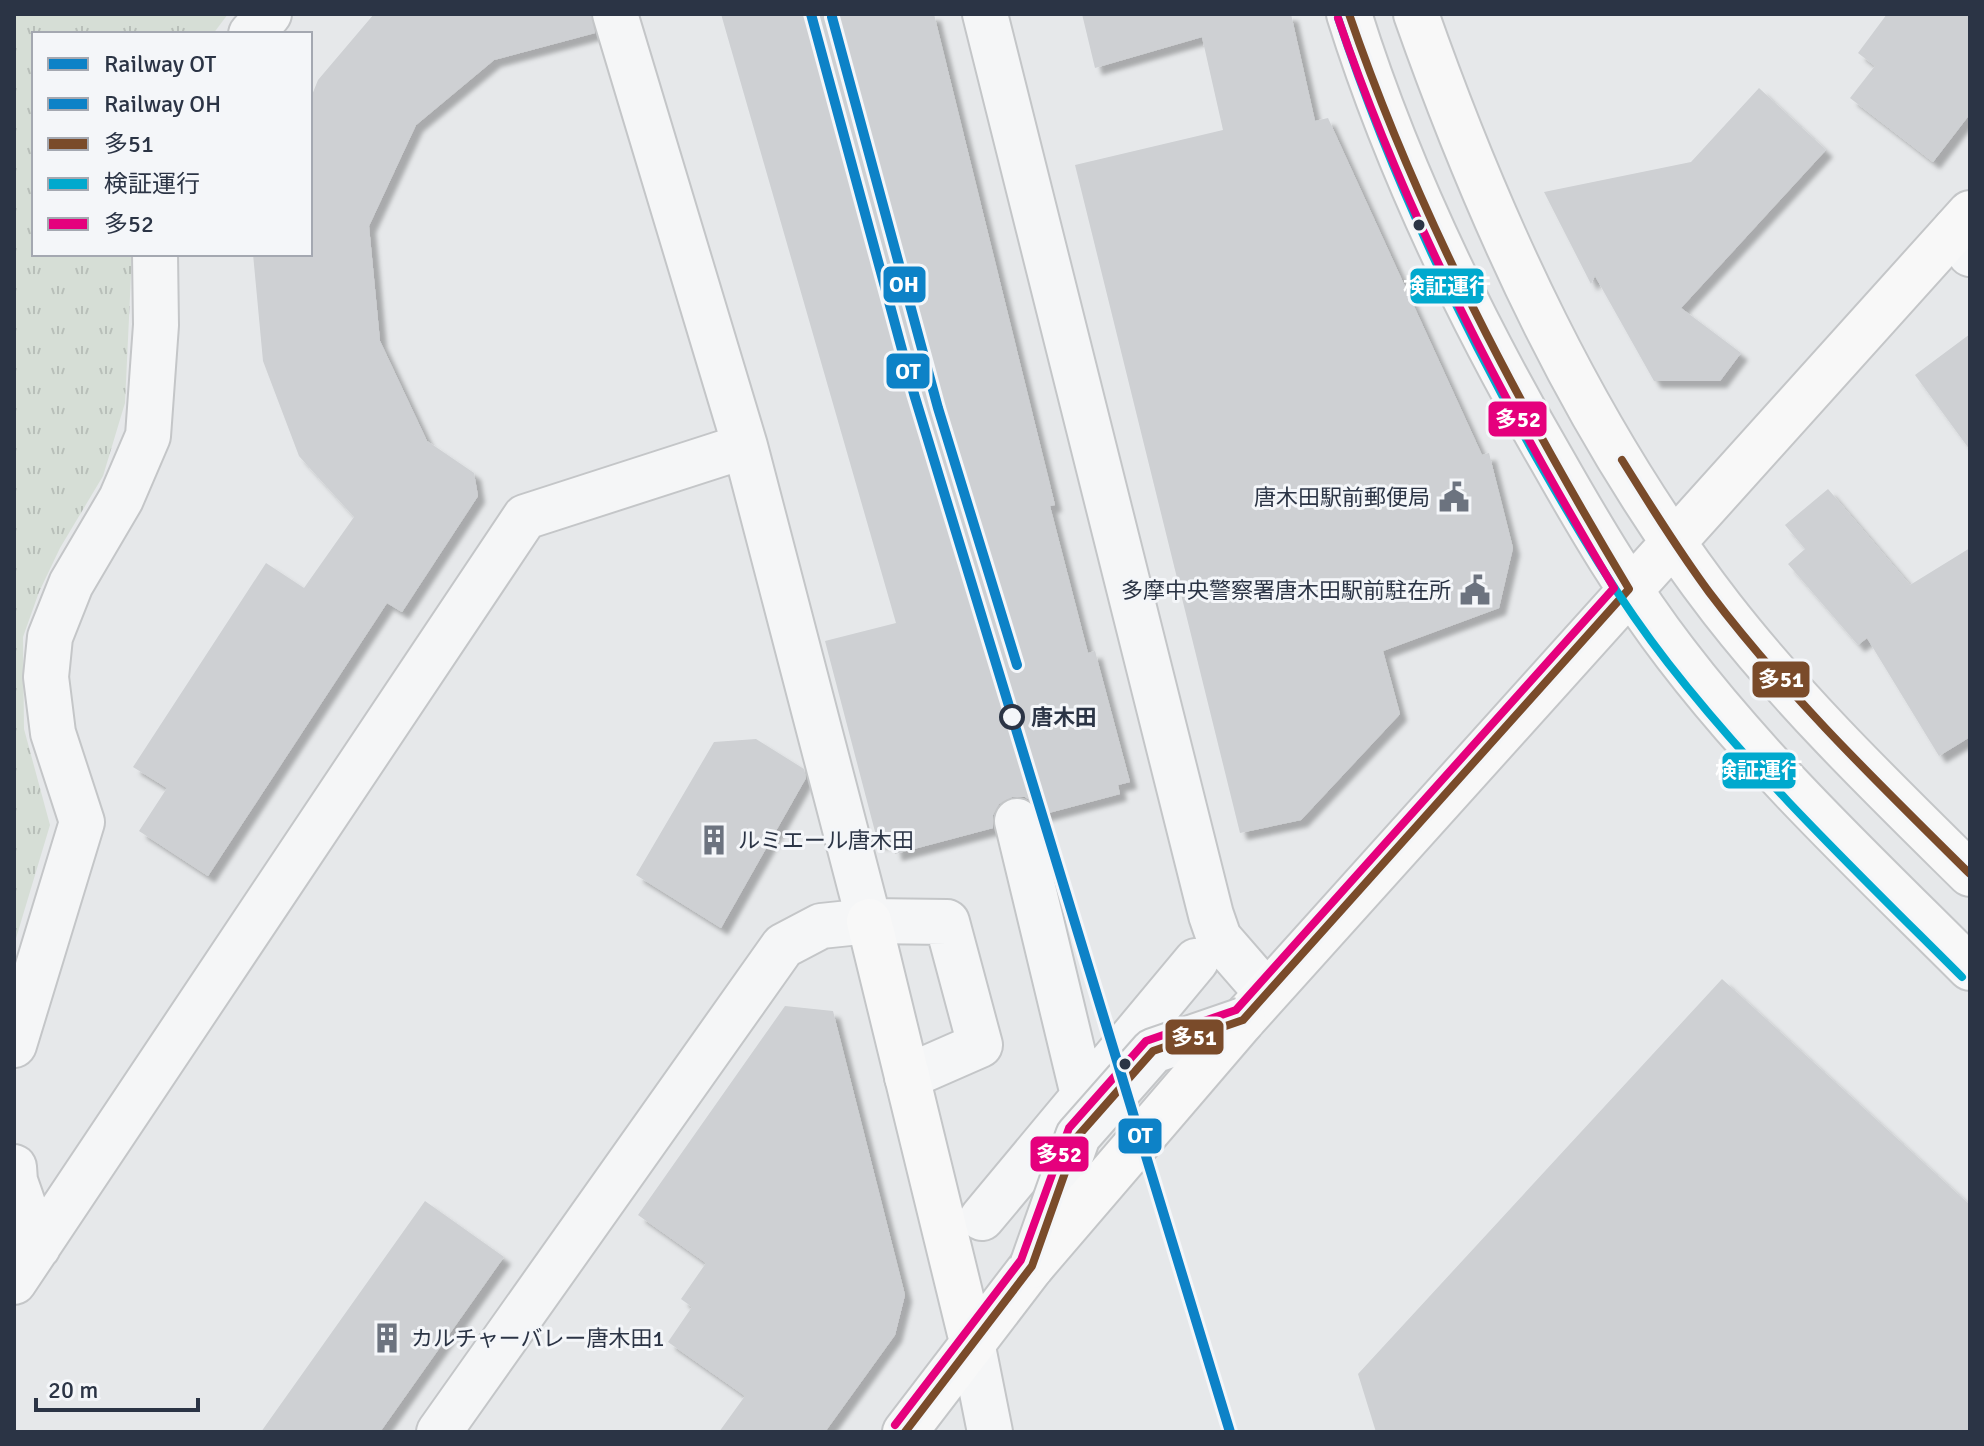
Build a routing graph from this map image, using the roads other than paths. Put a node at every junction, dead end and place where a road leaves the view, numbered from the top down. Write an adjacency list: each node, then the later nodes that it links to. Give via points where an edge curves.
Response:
1 (269, 14): 6 (street)
2 (615, 14): 9 (street)
3 (985, 14): 17 (street, via 1211,915)
4 (1349, 14): 11 (main road, via 1386,118 1464,295 1503,375)
5 (1416, 14): 10 (main road, via 1500,230 1550,335)
6 (253, 32)
7 (1965, 232): 10 (main road)
8 (155, 256): 18 (street, via 148,436 121,499 71,584 50,637 46,677 53,733 82,822)
9 (745, 446): 14 (street); 23 (street, via 525,517)
10 (1674, 543): 11 (main road); 13 (main road, via 1763,658 1871,777)
11 (1629, 589): 16 (main road, via 1727,718); 17 (main road)
12 (1017, 821): 20 (street)
13 (1970, 874)
14 (869, 921): 19 (main road); 19 (street, via 947,922 980,1045); 26 (street, via 821,926 783,946)
15 (1196, 961): 20 (street)
16 (1970, 968)
17 (1254, 1006): 22 (main road, bridge)
18 (14, 1045)
19 (907, 1077): 25 (main road)
20 (1084, 1098): 22 (street)
21 (14, 1167): 23 (street)
22 (1007, 1228): 25 (main road)
23 (38, 1247): 24 (street)
24 (14, 1282)
25 (983, 1328): 27 (main road); 28 (street)
26 (439, 1432)
27 (905, 1432)
28 (990, 1432)

